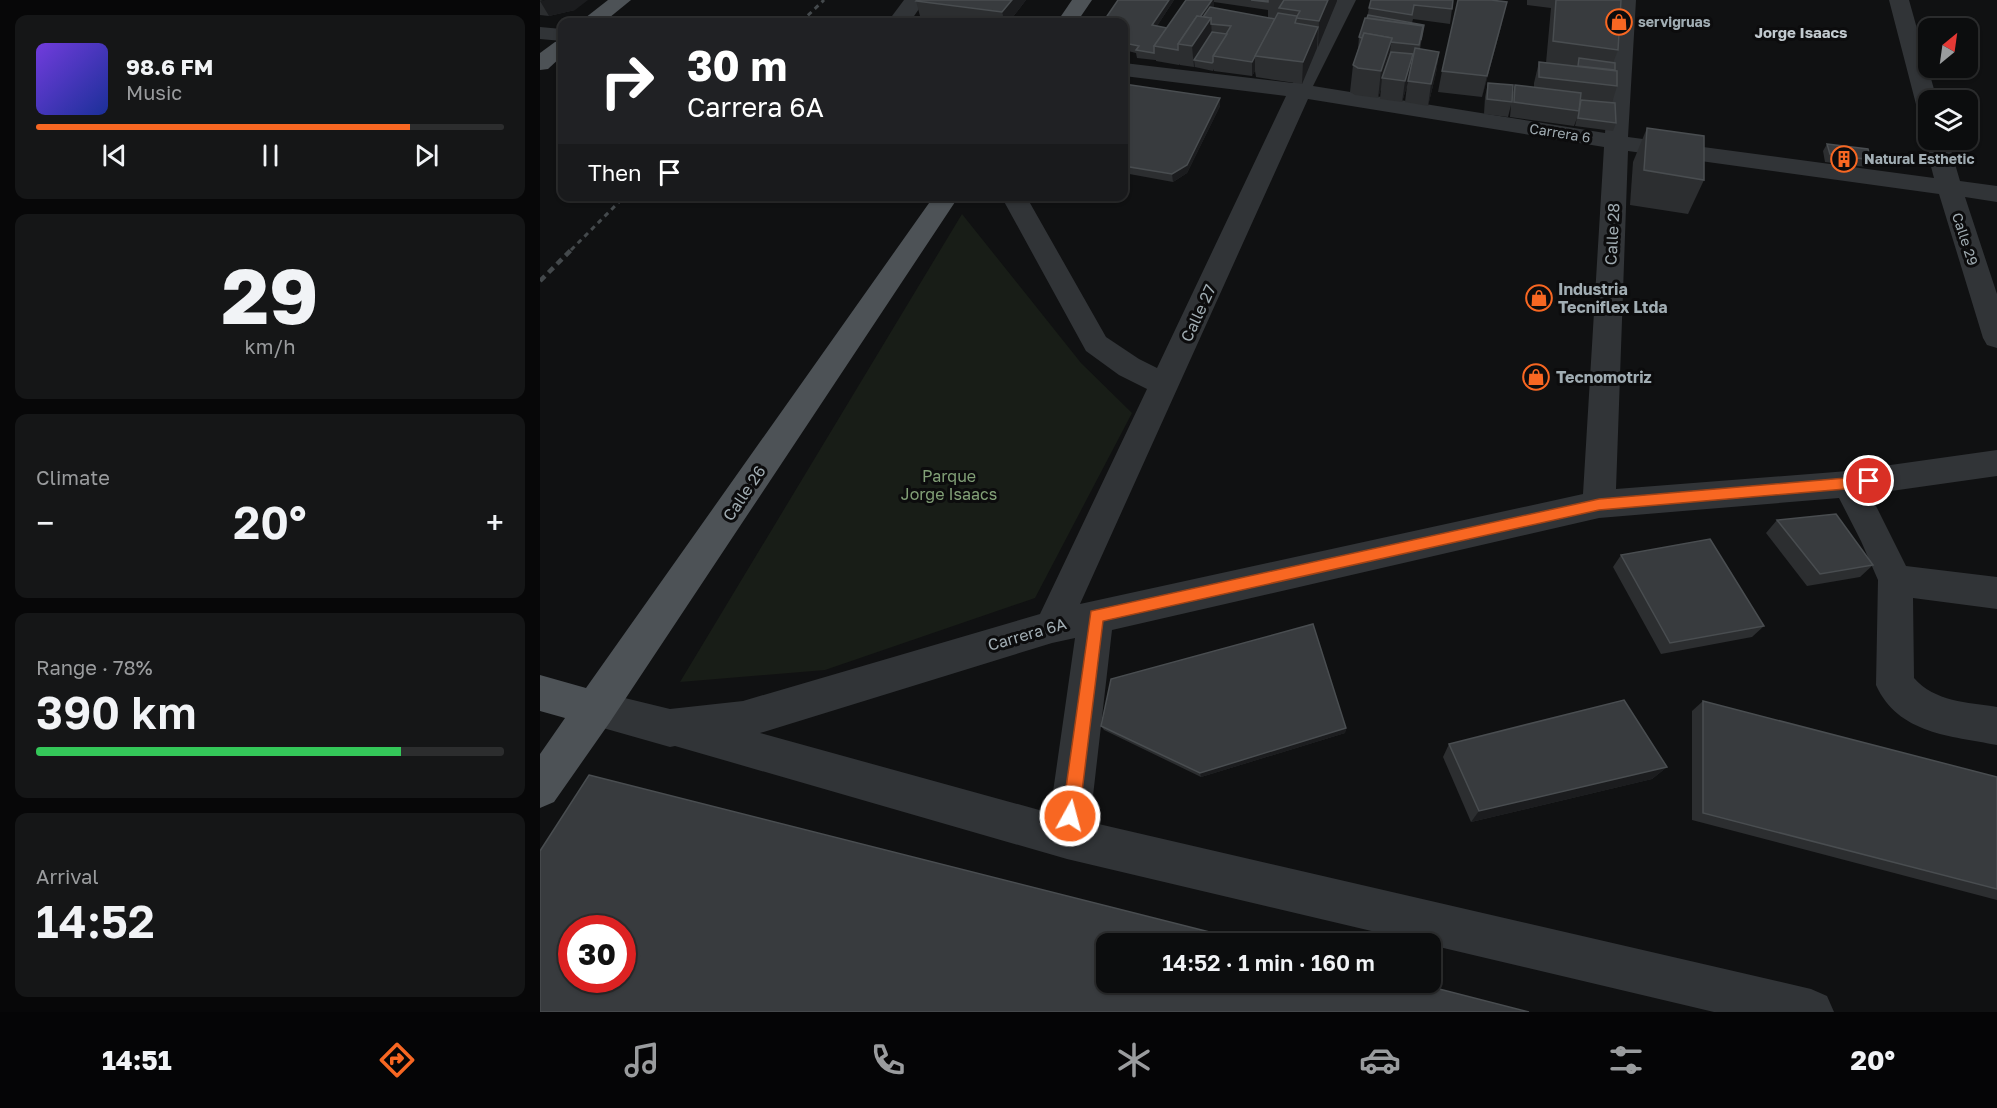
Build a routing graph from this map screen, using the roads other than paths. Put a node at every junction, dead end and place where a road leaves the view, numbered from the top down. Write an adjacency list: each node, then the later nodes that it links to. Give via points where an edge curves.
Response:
1 (621, 0): 7 (main road)
2 (915, 0): 8 (street)
3 (1082, 0): 9 (main road)
4 (1346, 0): 16 (street, Calle 27)
5 (1626, 0): 17 (street, Calle 28)
6 (1899, 0): 15 (street)
7 (597, 18)
8 (901, 18)
9 (1070, 18)
10 (540, 33): 11 (street)
11 (558, 35)
12 (558, 49): 13 (main road)
13 (540, 64)
14 (1128, 70): 16 (street, Carrera 6)
15 (1923, 90)
16 (1300, 91): 17 (street, Carrera 6); 24 (street, Calle 27)
17 (1616, 142): 19 (street, Carrera 6); 27 (street, Calle 28)
18 (1939, 150): 19 (street, Calle 29)
19 (1948, 186): 20 (street, Carrera 6); 23 (street, Calle 29)
20 (1997, 194)
21 (949, 201): 33 (main road, Calle 26)
22 (1016, 201): 24 (street, via 1096,345)
23 (1997, 338)
24 (1165, 385): 31 (street, Calle 27)
25 (1997, 463): 26 (street, Carrera 6A)
26 (1848, 484): 27 (street, Carrera 6A); 28 (street)
27 (1599, 504): 30 (street, Carrera 6A)
28 (1895, 580): 29 (street); 34 (street, via 1895,685 1911,703 1934,714)
29 (1997, 593)
30 (1096, 616): 31 (street, Carrera 6A); 37 (street)
31 (1052, 627): 35 (street, Carrera 6A, via 742,720)
32 (540, 693): 33 (main road)
33 (596, 709): 35 (street, Carrera 6A); 36 (main road, Calle 26)
34 (1997, 726)
35 (670, 728): 37 (street)
36 (540, 788)
37 (1067, 838): 38 (street)
38 (1811, 1012)

